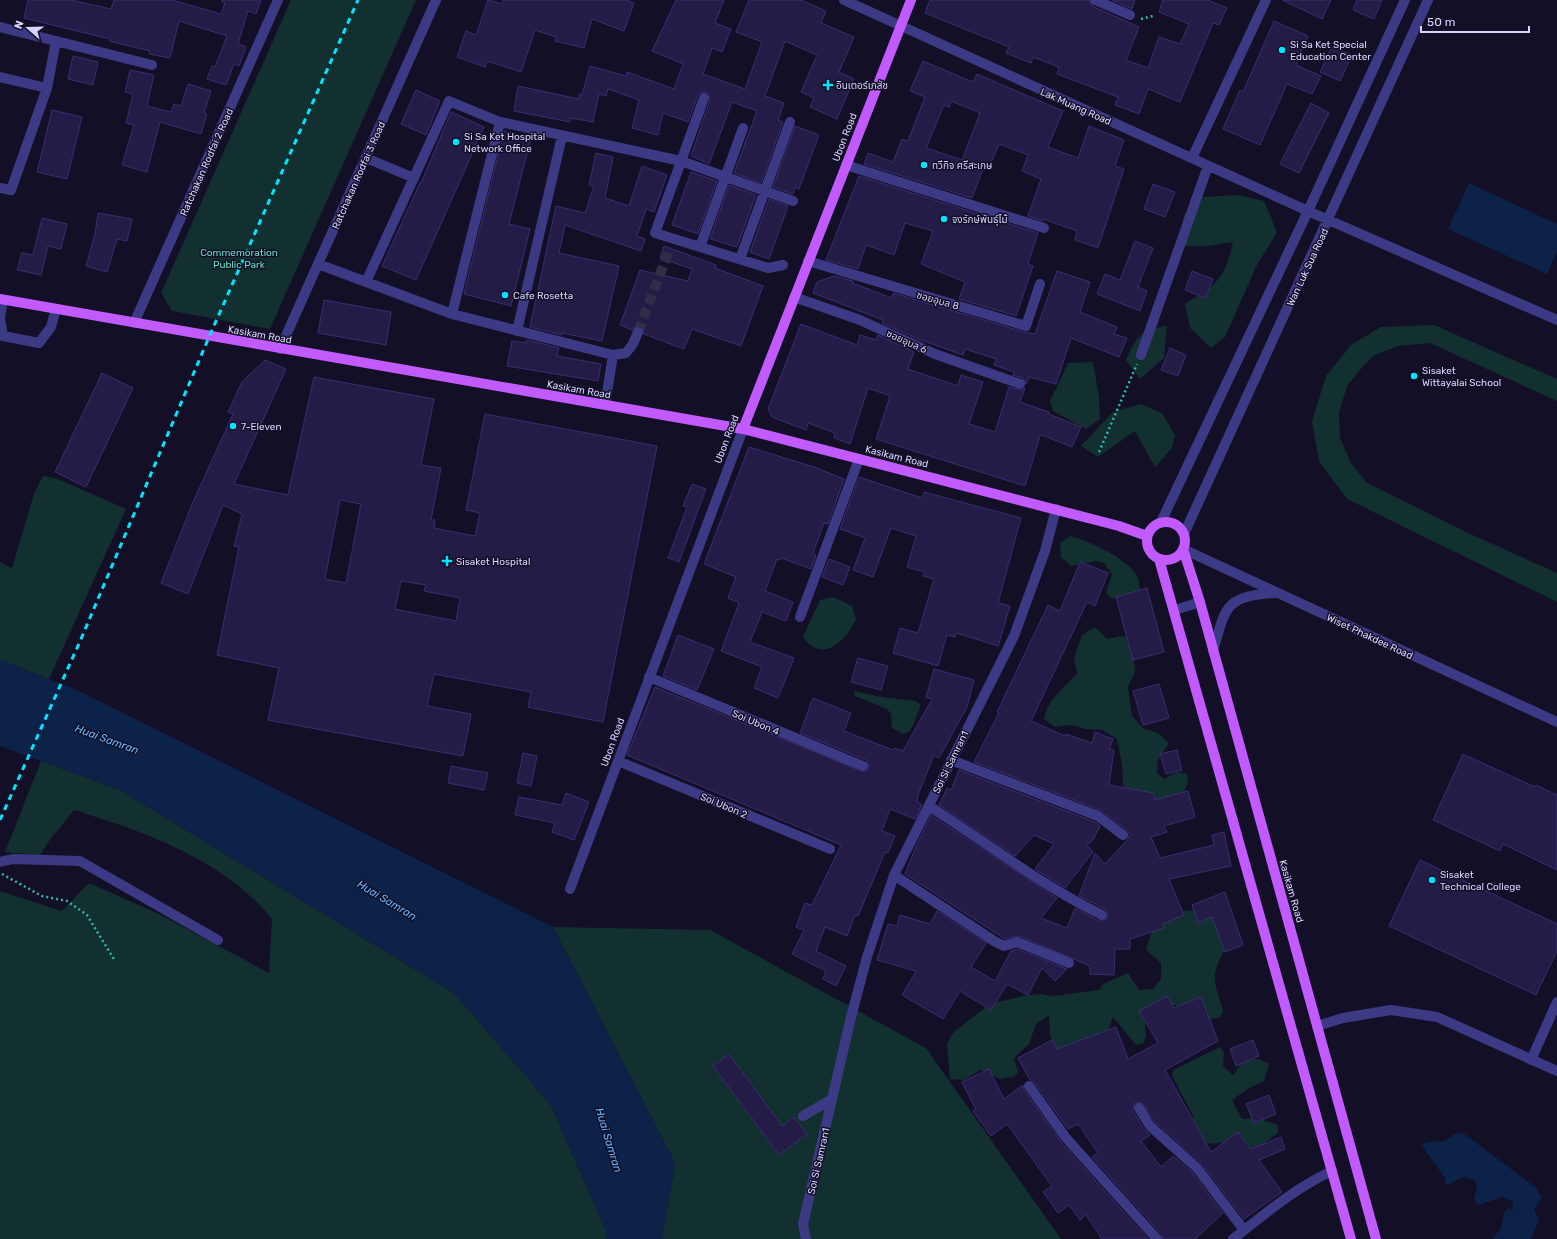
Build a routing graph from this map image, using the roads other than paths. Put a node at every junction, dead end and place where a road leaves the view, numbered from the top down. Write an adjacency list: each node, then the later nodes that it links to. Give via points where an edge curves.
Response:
1 (278, 0): 47 (street, Ratchakan Rodfai 2 Road)
2 (436, 0): 21 (street, Ratchakan Rodfai 3 Road)
3 (844, 0): 10 (street, Lak Muang Road)
4 (911, 0): 10 (main road, Ubon Road)
5 (1095, 0): 9 (street)
6 (1266, 0): 22 (street)
7 (1405, 0): 31 (street)
8 (1428, 0): 32 (street, Wan Luk Sua Road)
9 (1130, 15)
10 (901, 26): 22 (street, Lak Muang Road); 24 (main road, Ubon Road)
11 (0, 27): 12 (street)
12 (56, 41): 13 (street); 15 (street)
13 (152, 66)
14 (0, 77): 15 (street)
15 (47, 88): 28 (street, via 12,190)
16 (704, 98): 23 (street)
17 (500, 122): 20 (street); 27 (street, via 449,101); 44 (street)
18 (790, 122): 29 (street)
19 (743, 128): 26 (street)
20 (562, 136): 23 (street); 48 (street)
21 (366, 158): 27 (street); 37 (street, Ratchakan Rodfai 3 Road)
22 (1192, 158): 25 (street, Lak Muang Road)
23 (681, 161): 26 (street); 34 (street, via 655,233 672,243)
24 (846, 165): 33 (street); 36 (main road, Ubon Road)
25 (1208, 166): 31 (street, Lak Muang Road); 52 (street)
26 (725, 177): 29 (street); 34 (street)
27 (414, 178): 39 (street)
28 (0, 188)
29 (765, 191): 30 (street); 35 (street)
30 (793, 201)
31 (1308, 211): 32 (street, Lak Muang Road); 58 (street)
32 (1328, 220): 46 (street, Lak Muang Road); 59 (street, Wan Luk Sua Road)
33 (1044, 228)
34 (700, 247): 35 (street)
35 (740, 260): 38 (street, via 768,268)
36 (808, 261): 40 (street, ซอยอุบล 8, via 1026,326); 41 (main road, Ubon Road)
37 (318, 264): 39 (street); 50 (street, Ratchakan Rodfai 3 Road)
38 (783, 265)
39 (366, 282): 44 (street)
40 (1040, 284)
41 (794, 297): 53 (street, ซอยอุบล 6, via 860,320 935,354); 55 (main road, Ubon Road)
42 (2, 300): 43 (main road, Kasikam Road); 45 (street)
43 (56, 309): 45 (street, via 51,327 39,343 3,336); 47 (main road, Kasikam Road)
44 (452, 314): 48 (street)
45 (0, 317)
46 (1557, 320)
47 (134, 323): 50 (main road, Kasikam Road)
48 (517, 331): 51 (street)
49 (638, 332): 51 (street, via 626,353)
50 (280, 349): 54 (main road, Kasikam Road)
51 (613, 354): 54 (street)
52 (1141, 355)
53 (1020, 384)
54 (604, 405): 55 (main road, Kasikam Road)
55 (743, 429): 56 (main road, Kasikam Road); 68 (street, Ubon Road)
56 (859, 459): 57 (main road, Kasikam Road); 66 (street)
57 (1056, 509): 60 (main road, Kasikam Road); 70 (street, Soi Si Samran1, via 1045,551 1014,636)
58 (1161, 522): 59 (main road, via 1177,525); 60 (main road, via 1152,527)
59 (1184, 534): 61 (main road)
60 (1147, 536): 62 (main road, via 1149,550)
61 (1183, 549): 62 (main road, via 1176,558); 63 (street, Wiset Phakdee Road); 64 (main road, Kasikam Road)
62 (1159, 559): 65 (main road)
63 (1277, 593): 67 (street, via 1246,596 1231,603 1222,619); 69 (street, Wiset Phakdee Road)
64 (1200, 602): 65 (street); 67 (main road, Kasikam Road)
65 (1175, 610): 90 (main road)
66 (800, 617)
67 (1213, 651): 83 (main road, Kasikam Road)
68 (649, 677): 71 (street, Ubon Road); 72 (street, Soi Ubon 4)
69 (1557, 722)
70 (951, 760): 73 (street, Soi Si Samran1); 74 (street, via 1098,816)
71 (618, 761): 75 (street, Soi Ubon 2, via 643,775); 78 (street, Ubon Road)
72 (863, 766)
73 (929, 806): 77 (street, Soi Si Samran1); 79 (street, via 1047,885)
74 (1123, 835)
75 (830, 850)
76 (0, 862): 80 (street, via 13,859 80,861)
77 (894, 875): 81 (street, via 994,941 1004,946 1016,942); 87 (street, Soi Si Samran1, via 867,957)
78 (570, 889)
79 (1102, 916)
80 (218, 940)
81 (1069, 963)
82 (1557, 1002): 84 (street)
83 (1317, 1026): 84 (street, via 1343,1018 1391,1010 1437,1017); 96 (main road, Kasikam Road)
84 (1531, 1060): 85 (street)
85 (1557, 1071)
86 (1029, 1086): 93 (street, via 1066,1138)
87 (832, 1099): 89 (street); 92 (street, Soi Si Samran1, via 803,1224)
88 (1139, 1108): 91 (street, via 1150,1126 1197,1168)
89 (802, 1116)
90 (1332, 1171): 91 (street, via 1289,1195); 95 (main road)
91 (1244, 1230): 94 (street)
92 (806, 1239)
93 (1158, 1239)
94 (1233, 1239)
95 (1351, 1239)
96 (1376, 1239)

